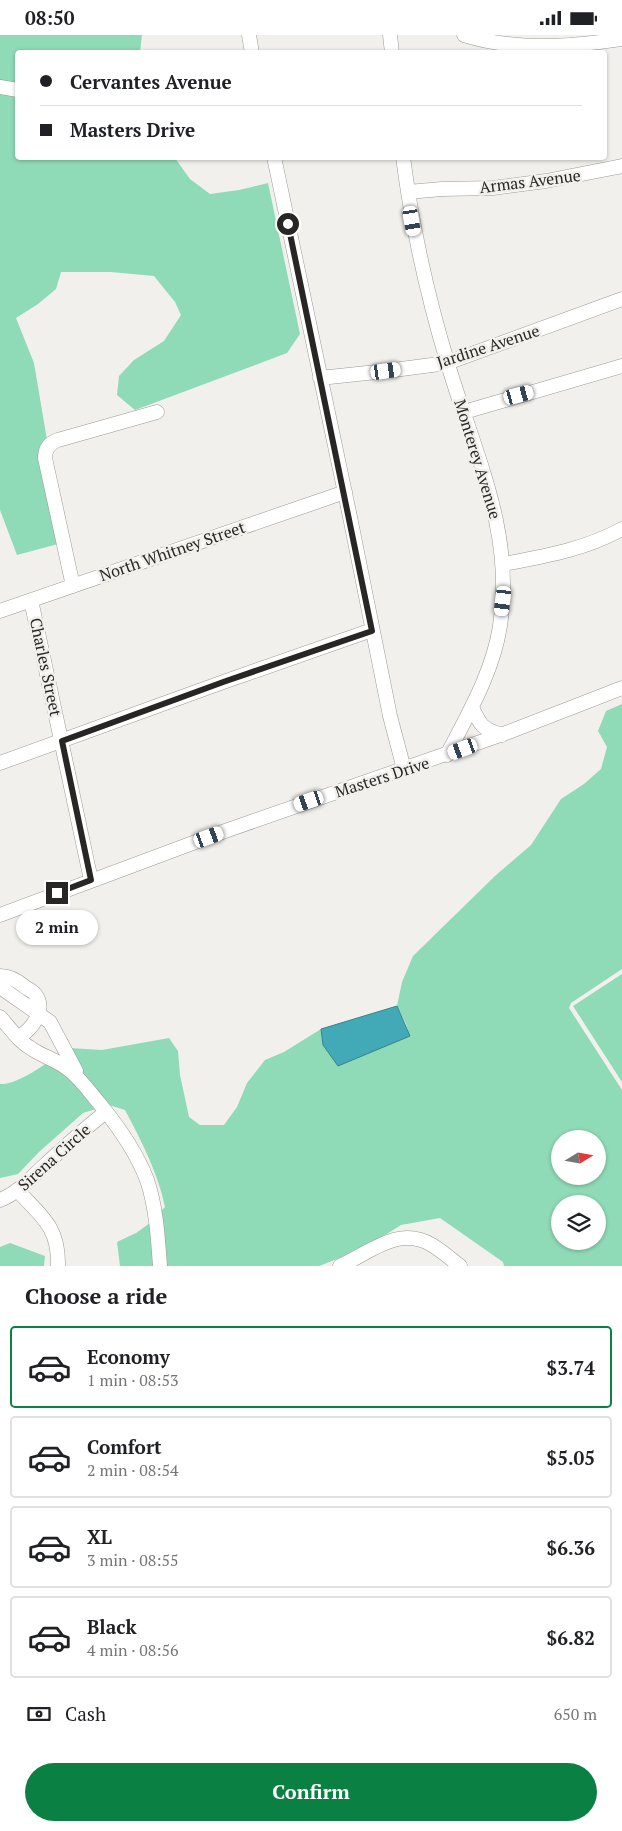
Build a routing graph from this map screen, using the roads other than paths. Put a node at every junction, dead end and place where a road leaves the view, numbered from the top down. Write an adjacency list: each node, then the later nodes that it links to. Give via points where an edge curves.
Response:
1 (249, 35): 5 (street)
2 (390, 35): 6 (street)
3 (464, 35): 4 (street, via 482,41 538,46)
4 (622, 39)
5 (252, 50)
6 (392, 50)
7 (0, 87): 8 (street)
8 (15, 90)
9 (275, 160): 16 (street)
10 (403, 160): 12 (street, Monterey Avenue)
11 (622, 166): 12 (street, Armas Avenue, via 493,188)
12 (408, 192): 14 (street, Monterey Avenue, via 420,259)
13 (622, 299): 14 (street, Jardine Avenue)
14 (447, 363): 16 (street, Jardine Avenue); 18 (street, Monterey Avenue)
15 (622, 366): 18 (street)
16 (320, 378): 19 (street)
17 (157, 412): 22 (street, via 58,439 46,450 45,458)
18 (464, 412): 21 (street, Monterey Avenue, via 486,479)
19 (345, 493): 22 (street, North Whitney Street); 25 (street)
20 (622, 529): 21 (street, via 572,551)
21 (504, 564): 27 (street, Monterey Avenue, via 500,627 486,677)
22 (73, 586): 23 (street, North Whitney Street)
23 (31, 600): 24 (street, North Whitney Street); 29 (street, Charles Street)
24 (0, 611)
25 (372, 631): 29 (street); 32 (street)
26 (622, 688): 28 (street, Masters Drive)
27 (472, 707): 28 (street, via 486,731); 30 (street, Monterey Avenue)
28 (502, 735): 30 (street, Masters Drive)
29 (62, 741): 31 (street); 33 (street, Charles Street)
30 (447, 755): 32 (street, Masters Drive)
31 (0, 763)
32 (404, 769): 33 (street, Masters Drive)
33 (91, 880): 34 (street, Masters Drive)
34 (0, 915)
35 (0, 976): 37 (street, via 9,976 34,994)
36 (0, 987): 37 (street)
37 (38, 1013): 39 (street, via 28,1032); 40 (street, via 50,1022)
38 (0, 1017): 39 (street)
39 (18, 1037): 40 (street, via 32,1050 70,1070)
40 (82, 1083): 41 (street)
41 (106, 1112): 42 (street, Sirena Circle); 45 (street, via 123,1134 147,1181)
42 (17, 1190): 43 (street, Sirena Circle); 44 (street, via 50,1225 59,1252)
43 (0, 1200)
44 (58, 1266)
45 (160, 1266)
46 (340, 1266): 47 (street, via 386,1242 403,1237 432,1245)
47 (460, 1266)

